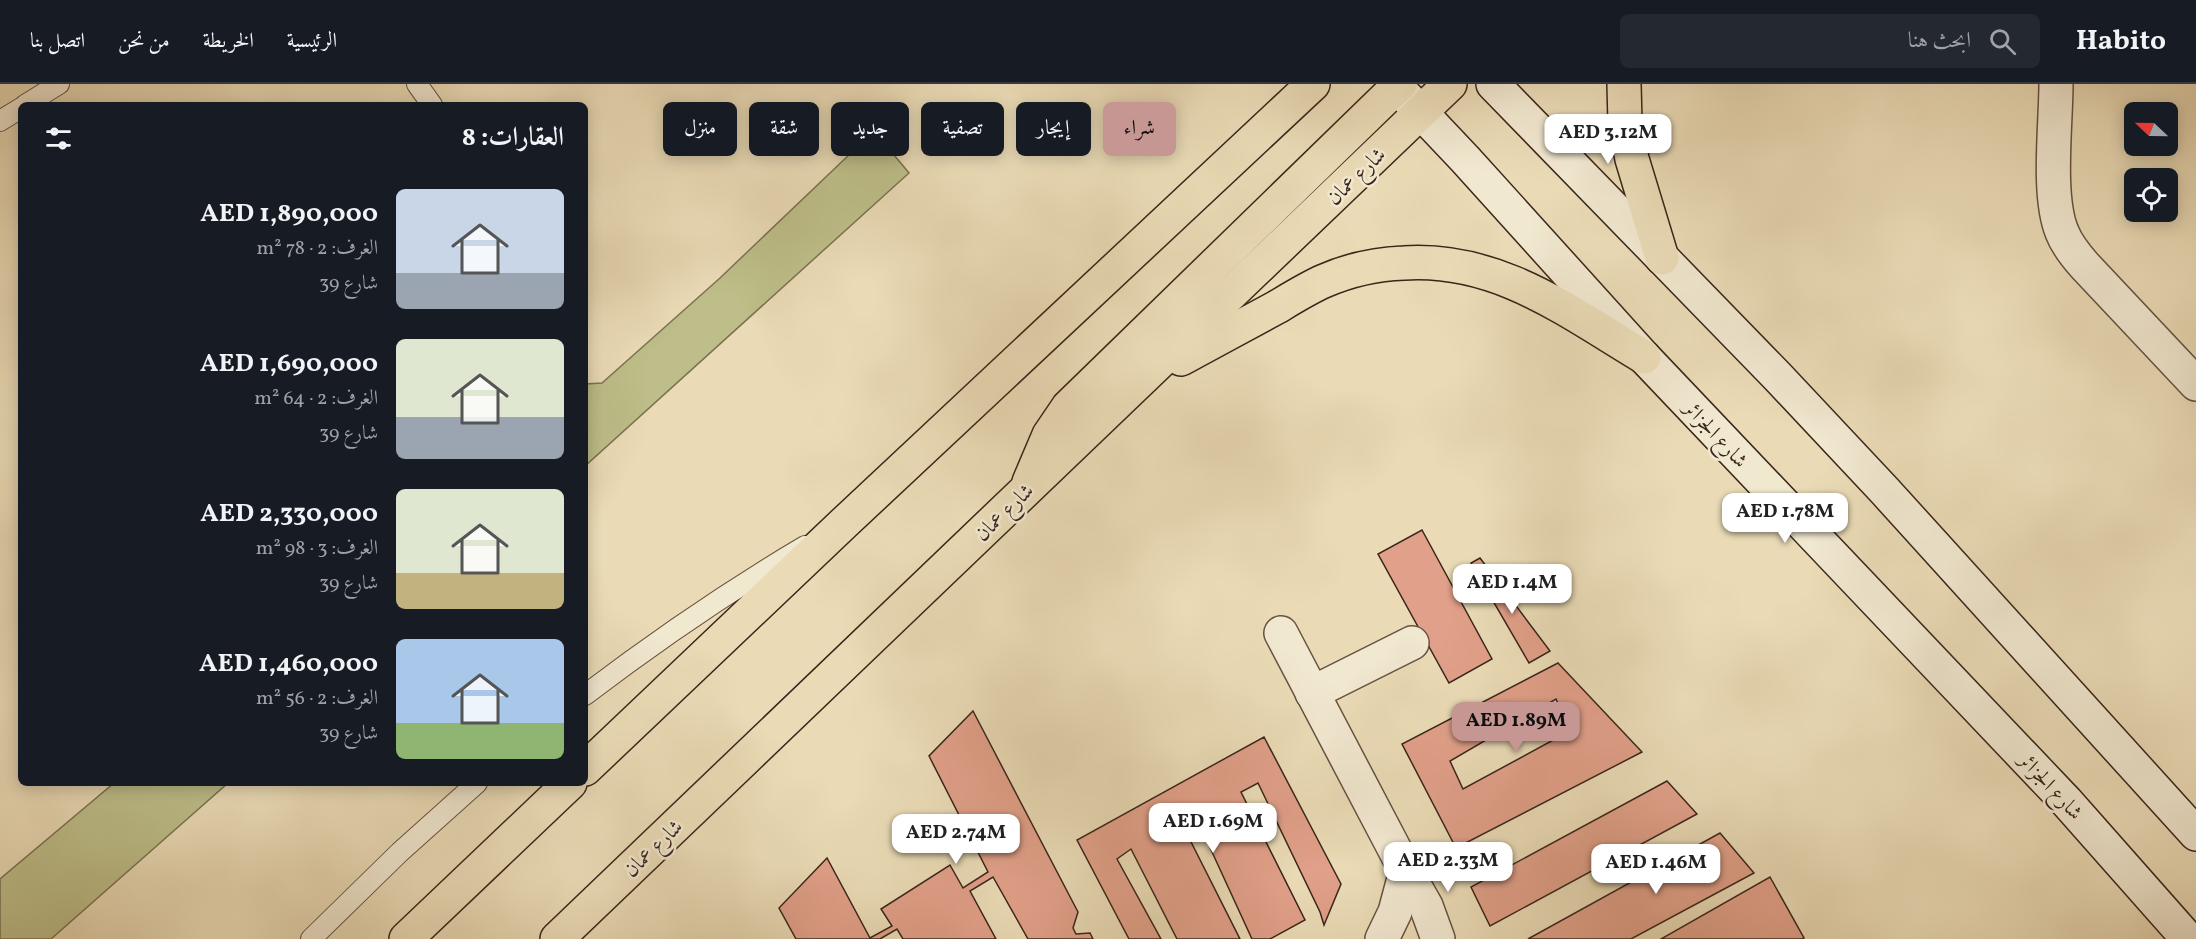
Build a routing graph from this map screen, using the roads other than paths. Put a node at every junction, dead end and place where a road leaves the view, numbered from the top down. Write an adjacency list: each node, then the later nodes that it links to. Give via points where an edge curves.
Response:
1 (59, 84): 9 (lane)
2 (417, 84): 10 (lane)
3 (1312, 84): 18 (main road)
4 (1450, 84): 8 (main road, شارع عمان)
5 (1493, 84): 13 (main road)
6 (1624, 84): 13 (main road, via 1625,123 1632,159)
7 (2056, 84): 16 (main road, via 2054,192 2062,232 2085,266)
8 (1406, 90): 14 (main road, شارع الجزائر); 15 (main road, شارع عمان); 17 (main road, via 1068,407 1049,435)
9 (30, 102)
10 (430, 102)
11 (18, 110): 12 (lane)
12 (0, 121)
13 (1662, 258): 26 (main road, via 1893,500)
14 (1644, 357): 15 (main road, via 1541,295 1504,278 1474,268 1420,262 1355,270 1324,281); 34 (main road, شارع الجزائر, via 2067,801)
15 (1142, 380): 17 (main road, شارع عمان)
16 (2196, 384)
17 (1025, 492): 30 (main road, شارع عمان)
18 (844, 523): 21 (lane, via 707,607); 23 (main road)
19 (1281, 633): 22 (main road)
20 (1413, 644): 22 (main road)
21 (588, 693)
22 (1312, 693): 27 (main road)
23 (588, 766)
24 (474, 786): 28 (lane)
25 (567, 786): 29 (main road)
26 (2196, 834)
27 (1406, 871): 31 (main road); 33 (main road, via 1426,906)
28 (311, 939)
29 (406, 939)
30 (557, 939)
31 (1384, 939): 32 (main road)
32 (1419, 939)
33 (1438, 939)
34 (2188, 939)

